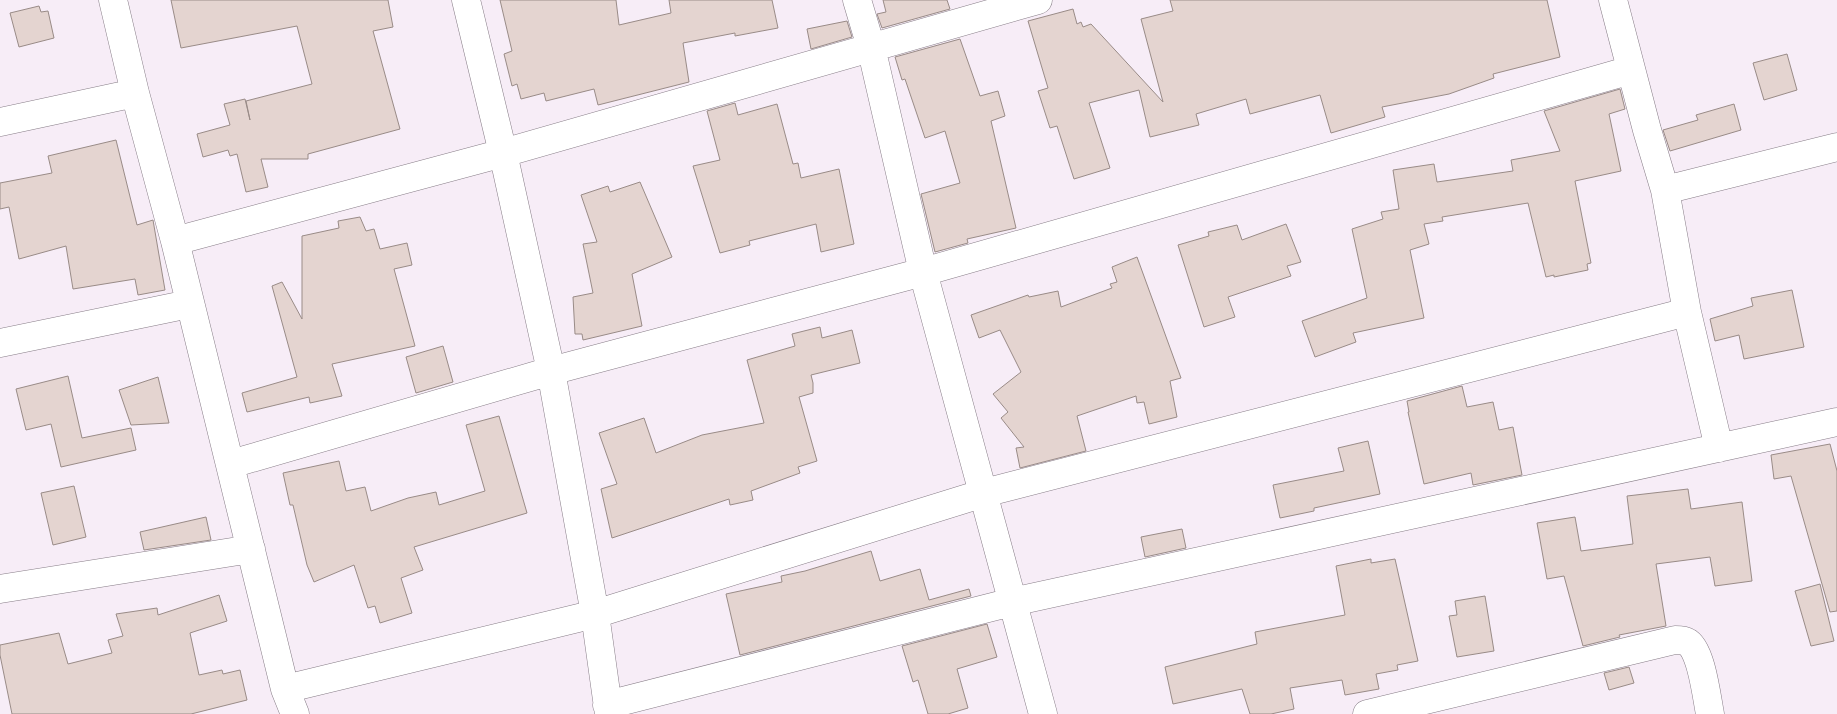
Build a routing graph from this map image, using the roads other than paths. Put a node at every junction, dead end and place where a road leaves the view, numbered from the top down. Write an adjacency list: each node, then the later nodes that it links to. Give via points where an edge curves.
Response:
1 (113, 0): 8 (street)
2 (466, 0): 11 (street)
3 (857, 0): 6 (street)
4 (1038, 0): 6 (street)
5 (1613, 0): 7 (street)
6 (871, 47): 11 (street); 14 (street)
7 (1631, 70): 12 (street); 14 (street)
8 (135, 93): 9 (street); 13 (street)
9 (0, 122)
10 (1837, 147): 12 (street)
11 (503, 153): 13 (street); 18 (street)
12 (1665, 190): 16 (street)
13 (175, 241): 15 (street)
14 (923, 272): 18 (street); 22 (street)
15 (189, 304): 17 (street); 21 (street)
16 (1687, 312): 20 (street); 22 (street)
17 (0, 343)
18 (551, 371): 21 (street); 26 (street)
19 (1837, 422): 20 (street)
20 (1718, 448): 25 (street)
21 (230, 464): 23 (street)
22 (984, 493): 25 (street); 26 (street)
23 (251, 549): 24 (street); 27 (street)
24 (0, 588)
25 (1012, 602): 28 (street); 30 (street)
26 (595, 614): 27 (street); 28 (street)
27 (286, 689): 29 (street)
28 (608, 710)
29 (295, 714)
30 (1043, 714)
31 (1367, 714): 32 (street, via 1675,640 1686,641 1697,655)
32 (1710, 714)

